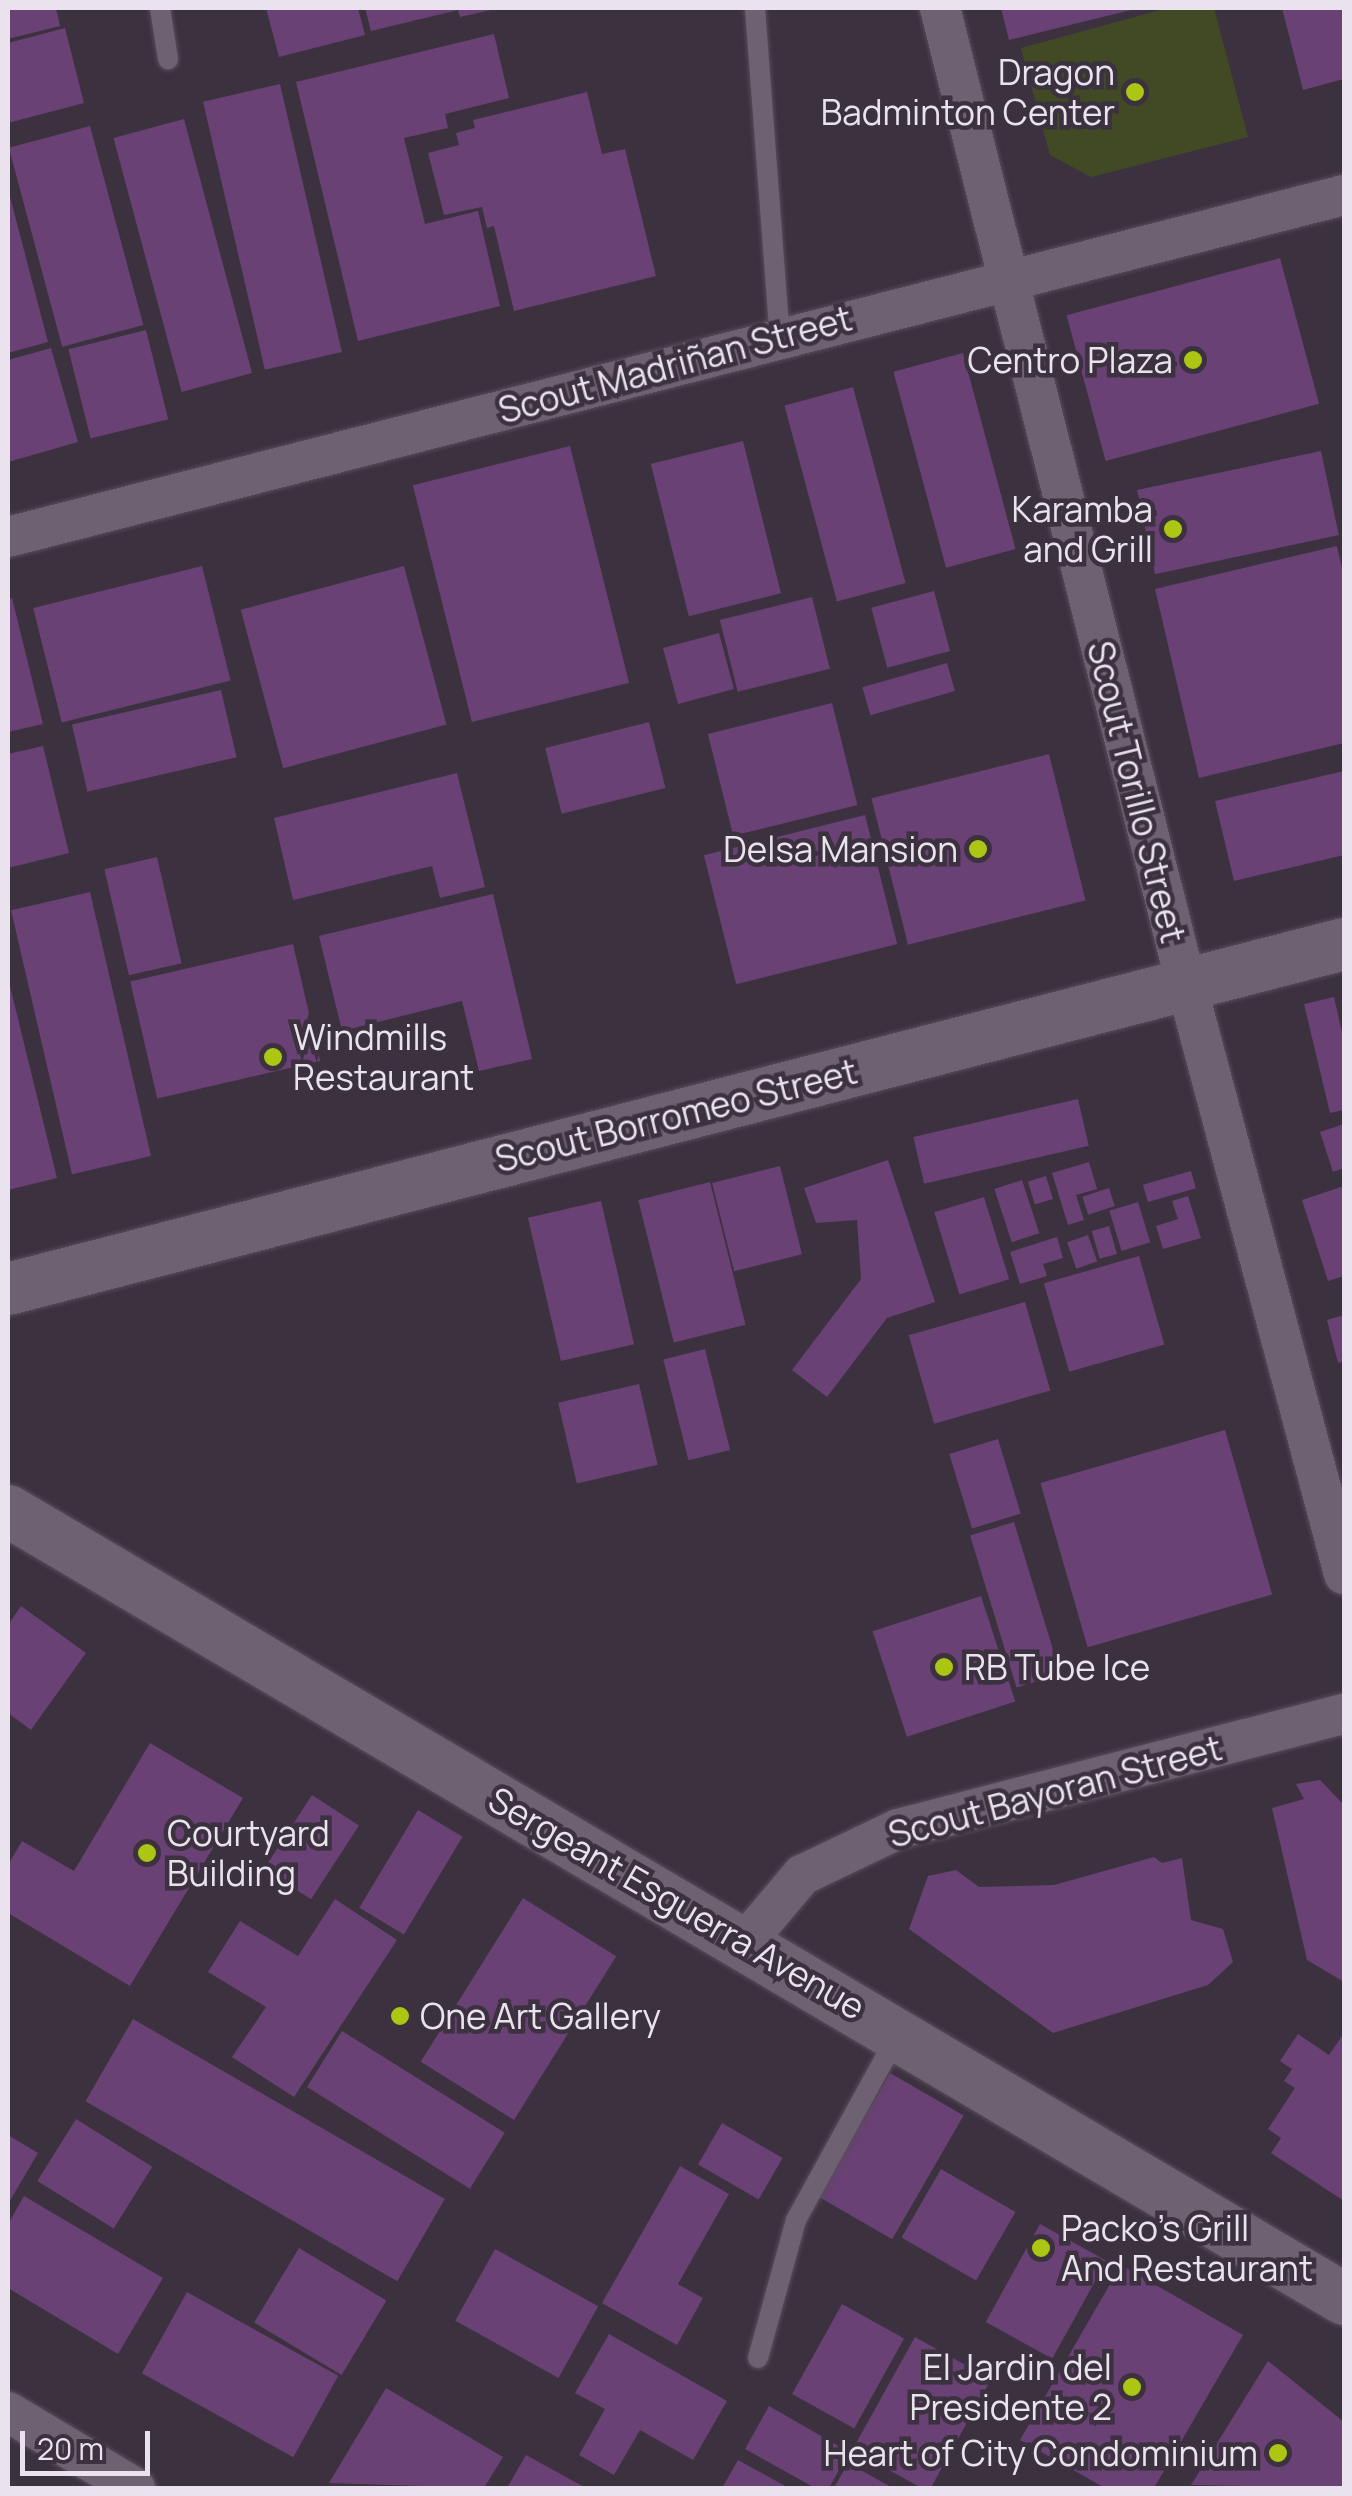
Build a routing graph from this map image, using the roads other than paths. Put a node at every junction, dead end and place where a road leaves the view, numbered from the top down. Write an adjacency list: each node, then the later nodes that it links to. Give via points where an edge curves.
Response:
1 (160, 8): 4 (lane)
2 (755, 8): 7 (lane)
3 (940, 8): 6 (street, Scout Torillo Street)
4 (168, 59)
5 (1344, 195): 6 (street, Scout Madriñan Street)
6 (1009, 281): 7 (street, Scout Madriñan Street); 10 (street, Scout Torillo Street)
7 (780, 339): 8 (street, Scout Madriñan Street)
8 (8, 537)
9 (1344, 944): 10 (street, Scout Borromeo Street)
10 (1186, 984): 11 (street, Scout Borromeo Street); 13 (street, Scout Torillo Street)
11 (8, 1289)
12 (8, 1511): 15 (street, Sergeant Esguerra Avenue)
13 (1344, 1574)
14 (1344, 1714): 15 (street, Scout Bayoran Street, via 898,1829 802,1875)
15 (743, 1945): 16 (street, Sergeant Esguerra Avenue)
16 (899, 2032): 17 (street, Sergeant Esguerra Avenue); 18 (lane, via 796,2220)
17 (1344, 2299)
18 (758, 2358)
19 (8, 2412): 20 (street)
20 (135, 2488)

